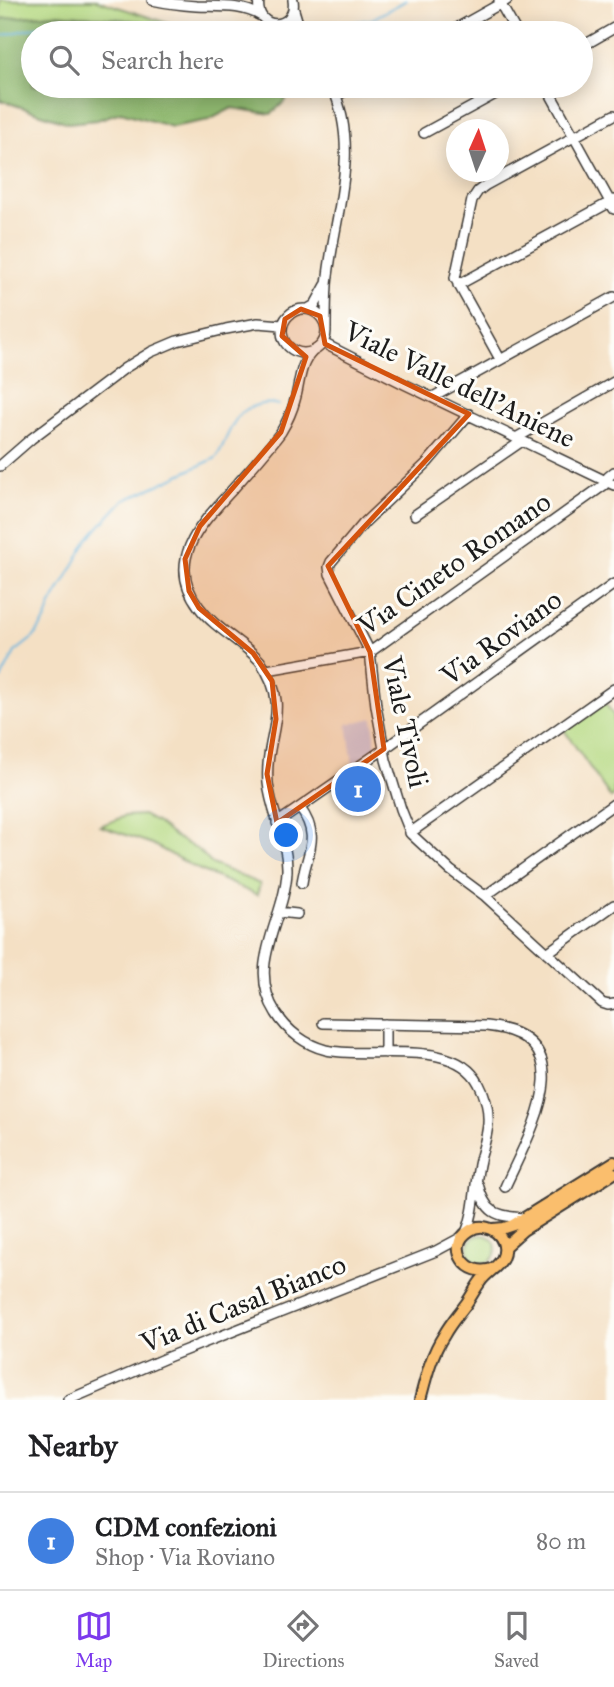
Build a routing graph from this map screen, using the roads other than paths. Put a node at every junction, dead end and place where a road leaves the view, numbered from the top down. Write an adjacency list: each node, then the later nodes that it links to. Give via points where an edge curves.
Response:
1 (152, 0): 5 (street)
2 (256, 0): 5 (street); 6 (street)
3 (502, 1): 9 (street); 10 (street)
4 (293, 5): 8 (street)
5 (233, 7): 6 (street)
6 (261, 16): 7 (street)
7 (268, 21)
8 (285, 21)
9 (468, 21)
10 (511, 21)
11 (614, 28): 12 (street)
12 (593, 40)
13 (337, 98): 20 (street, via 346,136 345,167)
14 (488, 98): 17 (street)
15 (553, 98): 18 (street)
16 (614, 115): 18 (street)
17 (424, 133)
18 (574, 137): 19 (street); 21 (street, via 476,194 456,271)
19 (613, 203): 21 (street)
20 (327, 283): 23 (street); 25 (street)
21 (458, 285): 29 (street)
22 (614, 297): 29 (street)
23 (308, 309): 24 (street, via 289,314); 25 (street, via 320,316)
24 (282, 325): 27 (street, via 282,336); 35 (street, via 237,327 151,352)
25 (326, 329): 26 (street)
26 (323, 342): 28 (street); 32 (street, Viale Valle dell'Aniene)
27 (291, 349): 28 (street); 30 (street)
28 (312, 352): 30 (street)
29 (500, 359): 32 (street)
30 (300, 375): 40 (street, via 289,420 201,526 185,559 189,591 199,608)
31 (614, 382): 34 (street)
32 (433, 397): 33 (street, Viale Valle dell'Aniene)
33 (469, 414): 34 (street, Viale Valle dell'Aniene); 39 (street, Viale Tivoli, via 427,463 363,523 330,566 330,576)
34 (519, 439): 36 (street, Viale Valle dell'Aniene); 37 (street)
35 (0, 466)
36 (612, 478): 39 (street, Via Cineto Romano)
37 (415, 515)
38 (614, 584): 42 (street, Via Roviano)
39 (370, 653): 40 (street, Via Cineto Romano); 42 (street, Viale Tivoli)
40 (267, 670): 45 (street, via 277,705 267,774)
41 (614, 689): 46 (street)
42 (384, 749): 44 (street, Via Roviano); 46 (street, Viale Tivoli)
43 (614, 804): 48 (street)
44 (300, 808): 45 (street, Via Roviano); 47 (street, via 312,837)
45 (277, 823): 50 (street, via 287,869)
46 (410, 833): 48 (street, Viale Tivoli)
47 (302, 883)
48 (485, 896): 52 (street, Viale Tivoli)
49 (614, 905): 52 (street)
50 (279, 912): 51 (street); 56 (street, via 263,969 274,1011 308,1044 350,1053)
51 (298, 914)
52 (547, 953): 53 (street, Viale Tivoli, via 602,1003)
53 (614, 1004)
54 (323, 1023): 55 (street)
55 (385, 1024): 56 (street); 60 (street, via 495,1027 529,1041 543,1066 544,1090)
56 (385, 1053): 58 (street, via 440,1056 476,1077 488,1106 486,1141)
57 (614, 1162): 62 (main road)
58 (477, 1170): 61 (street); 62 (street, via 488,1209 503,1217)
59 (614, 1174): 65 (main road)
60 (505, 1187)
61 (474, 1197): 63 (street, via 479,1219); 64 (street)
62 (523, 1218): 63 (main road, via 510,1226)
63 (488, 1228): 64 (main road, via 477,1227); 65 (main road, via 502,1239)
64 (464, 1234): 66 (street, Via di Casal Bianco); 67 (main road, via 459,1248)
65 (504, 1247): 68 (main road)
66 (436, 1251): 67 (street, via 449,1252); 70 (street, Via di Casal Bianco)
67 (466, 1264): 68 (main road, via 482,1271); 69 (main road, via 475,1278)
68 (494, 1268): 69 (main road)
69 (471, 1296): 71 (main road, via 439,1343)
70 (68, 1400)
71 (421, 1400)

